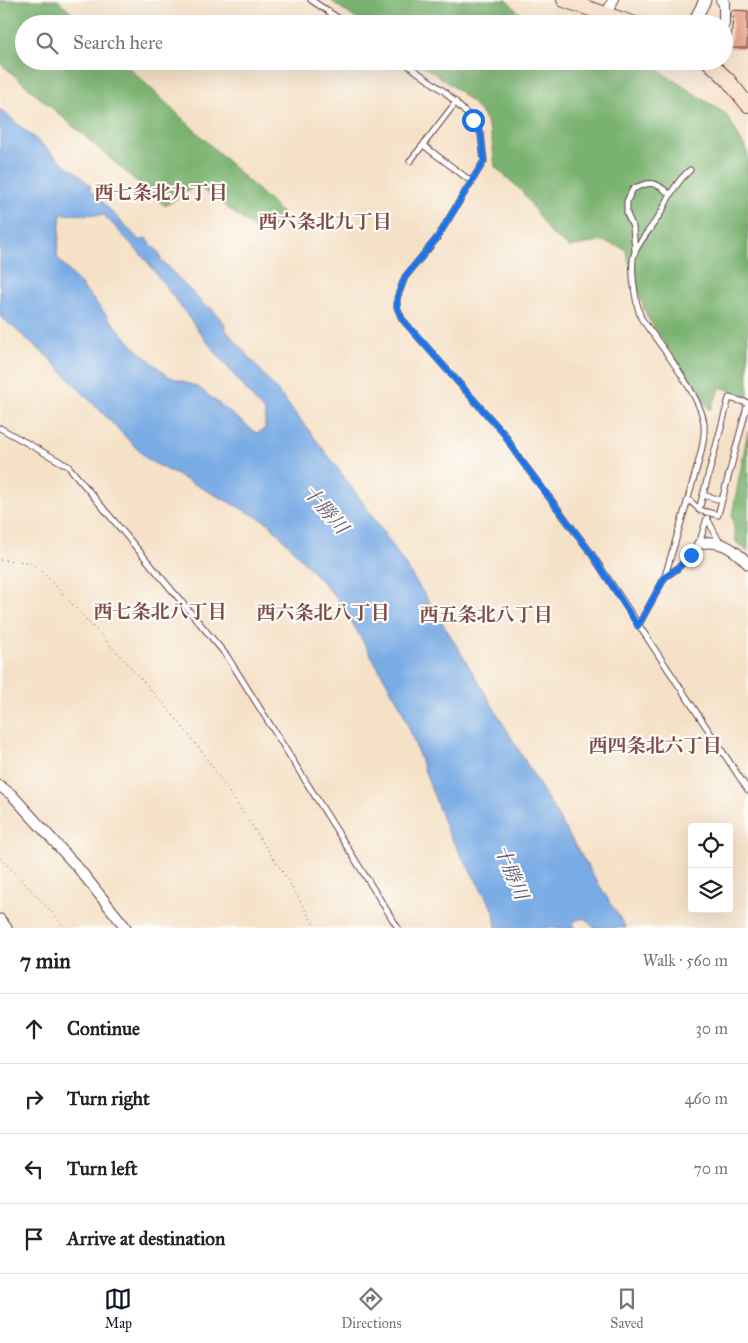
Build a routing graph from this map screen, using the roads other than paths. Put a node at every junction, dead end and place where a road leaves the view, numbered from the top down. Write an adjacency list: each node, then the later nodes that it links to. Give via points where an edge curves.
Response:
1 (311, 0): 7 (lane)
2 (564, 0): 6 (main road)
3 (613, 0): 6 (street)
4 (705, 0): 8 (street)
5 (721, 0): 9 (street, via 724,2)
6 (607, 14)
7 (334, 15)
8 (698, 15)
9 (724, 15)
10 (414, 70): 12 (lane)
11 (718, 70): 13 (main road)
12 (456, 102): 14 (lane); 17 (lane, via 481,134 484,161)
13 (748, 105)
14 (423, 144): 15 (lane); 17 (lane)
15 (410, 160)
16 (690, 170): 18 (lane)
17 (472, 182): 30 (lane, via 437,238 405,277 397,307 402,319 505,435 591,553)
18 (669, 194): 19 (lane, via 662,211); 19 (lane, via 655,183 632,189 627,201 627,214 633,227)
19 (635, 251): 22 (lane, via 636,304 641,318 696,397 703,414 704,438)
20 (0, 428): 36 (lane, via 68,466 227,656)
21 (703, 495): 23 (lane); 23 (lane, via 729,398 748,403); 24 (lane)
22 (688, 499): 24 (lane); 29 (lane)
23 (721, 500): 24 (lane, via 718,515)
24 (699, 510): 25 (lane)
25 (707, 518): 26 (lane); 27 (lane)
26 (720, 543): 27 (street, via 708,541); 28 (street)
27 (699, 544): 29 (lane, via 678,568)
28 (748, 564)
29 (665, 577): 30 (lane)
30 (638, 626): 32 (lane)
31 (0, 786): 35 (street, via 79,869)
32 (748, 790)
33 (0, 920): 34 (street)
34 (6, 928)
35 (126, 928)
36 (398, 928)

